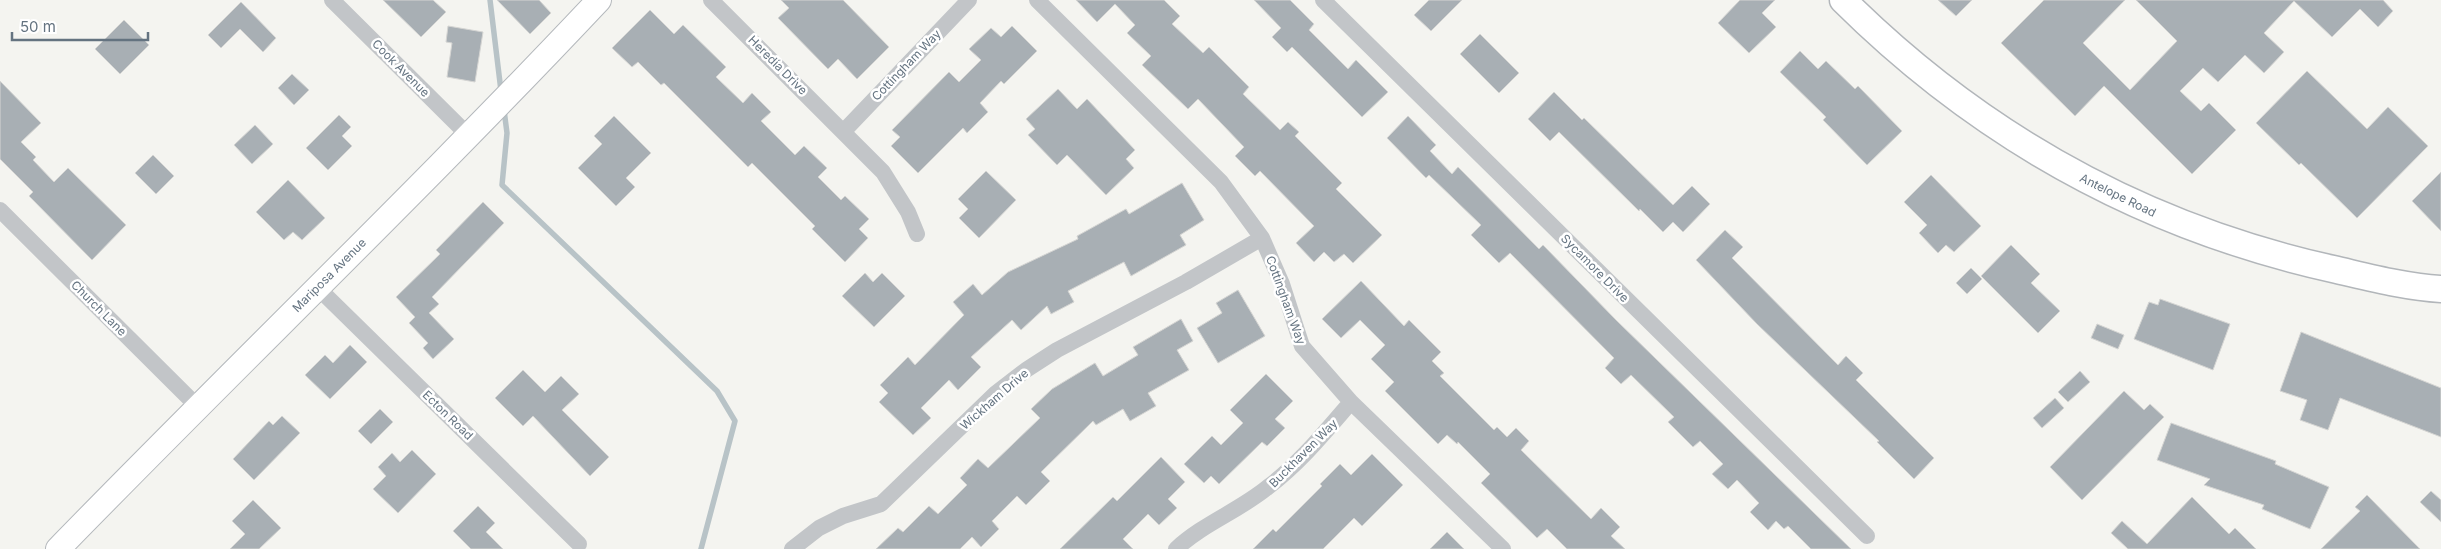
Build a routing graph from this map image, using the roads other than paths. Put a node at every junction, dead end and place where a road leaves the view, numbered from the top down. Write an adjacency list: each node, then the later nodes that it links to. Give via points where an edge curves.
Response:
1 (332, 0): 8 (street, Cook Avenue)
2 (599, 0): 8 (street, Mariposa Avenue)
3 (711, 0): 9 (street, Heredia Drive)
4 (969, 0): 9 (street, Cottingham Way)
5 (1037, 0): 12 (street, Cottingham Way, via 1221,182)
6 (1323, 0): 17 (street, Sycamore Drive)
7 (1843, 0): 14 (main road, Antelope Road, via 1921,70 1974,111 2022,144 2118,195 2171,220 2286,259)
8 (476, 130): 13 (street, Mariposa Avenue)
9 (844, 131): 11 (street, Heredia Drive, via 884,172)
10 (0, 210): 16 (street, Church Lane)
11 (917, 234)
12 (1262, 238): 15 (street, Cottingham Way, via 1282,284 1302,346); 20 (street, Wickham Drive, via 1026,370 996,394 881,504 819,528)
13 (317, 286): 16 (street, Mariposa Avenue); 18 (street, Ecton Road)
14 (2441, 289)
15 (1351, 402): 21 (street, Buckhaven Way, via 1311,448 1268,488 1209,523); 22 (street, Cottingham Way)
16 (197, 406): 19 (street, Mariposa Avenue)
17 (1867, 536)
18 (579, 544)
19 (58, 549)
20 (792, 549)
21 (1176, 549)
22 (1503, 549)

